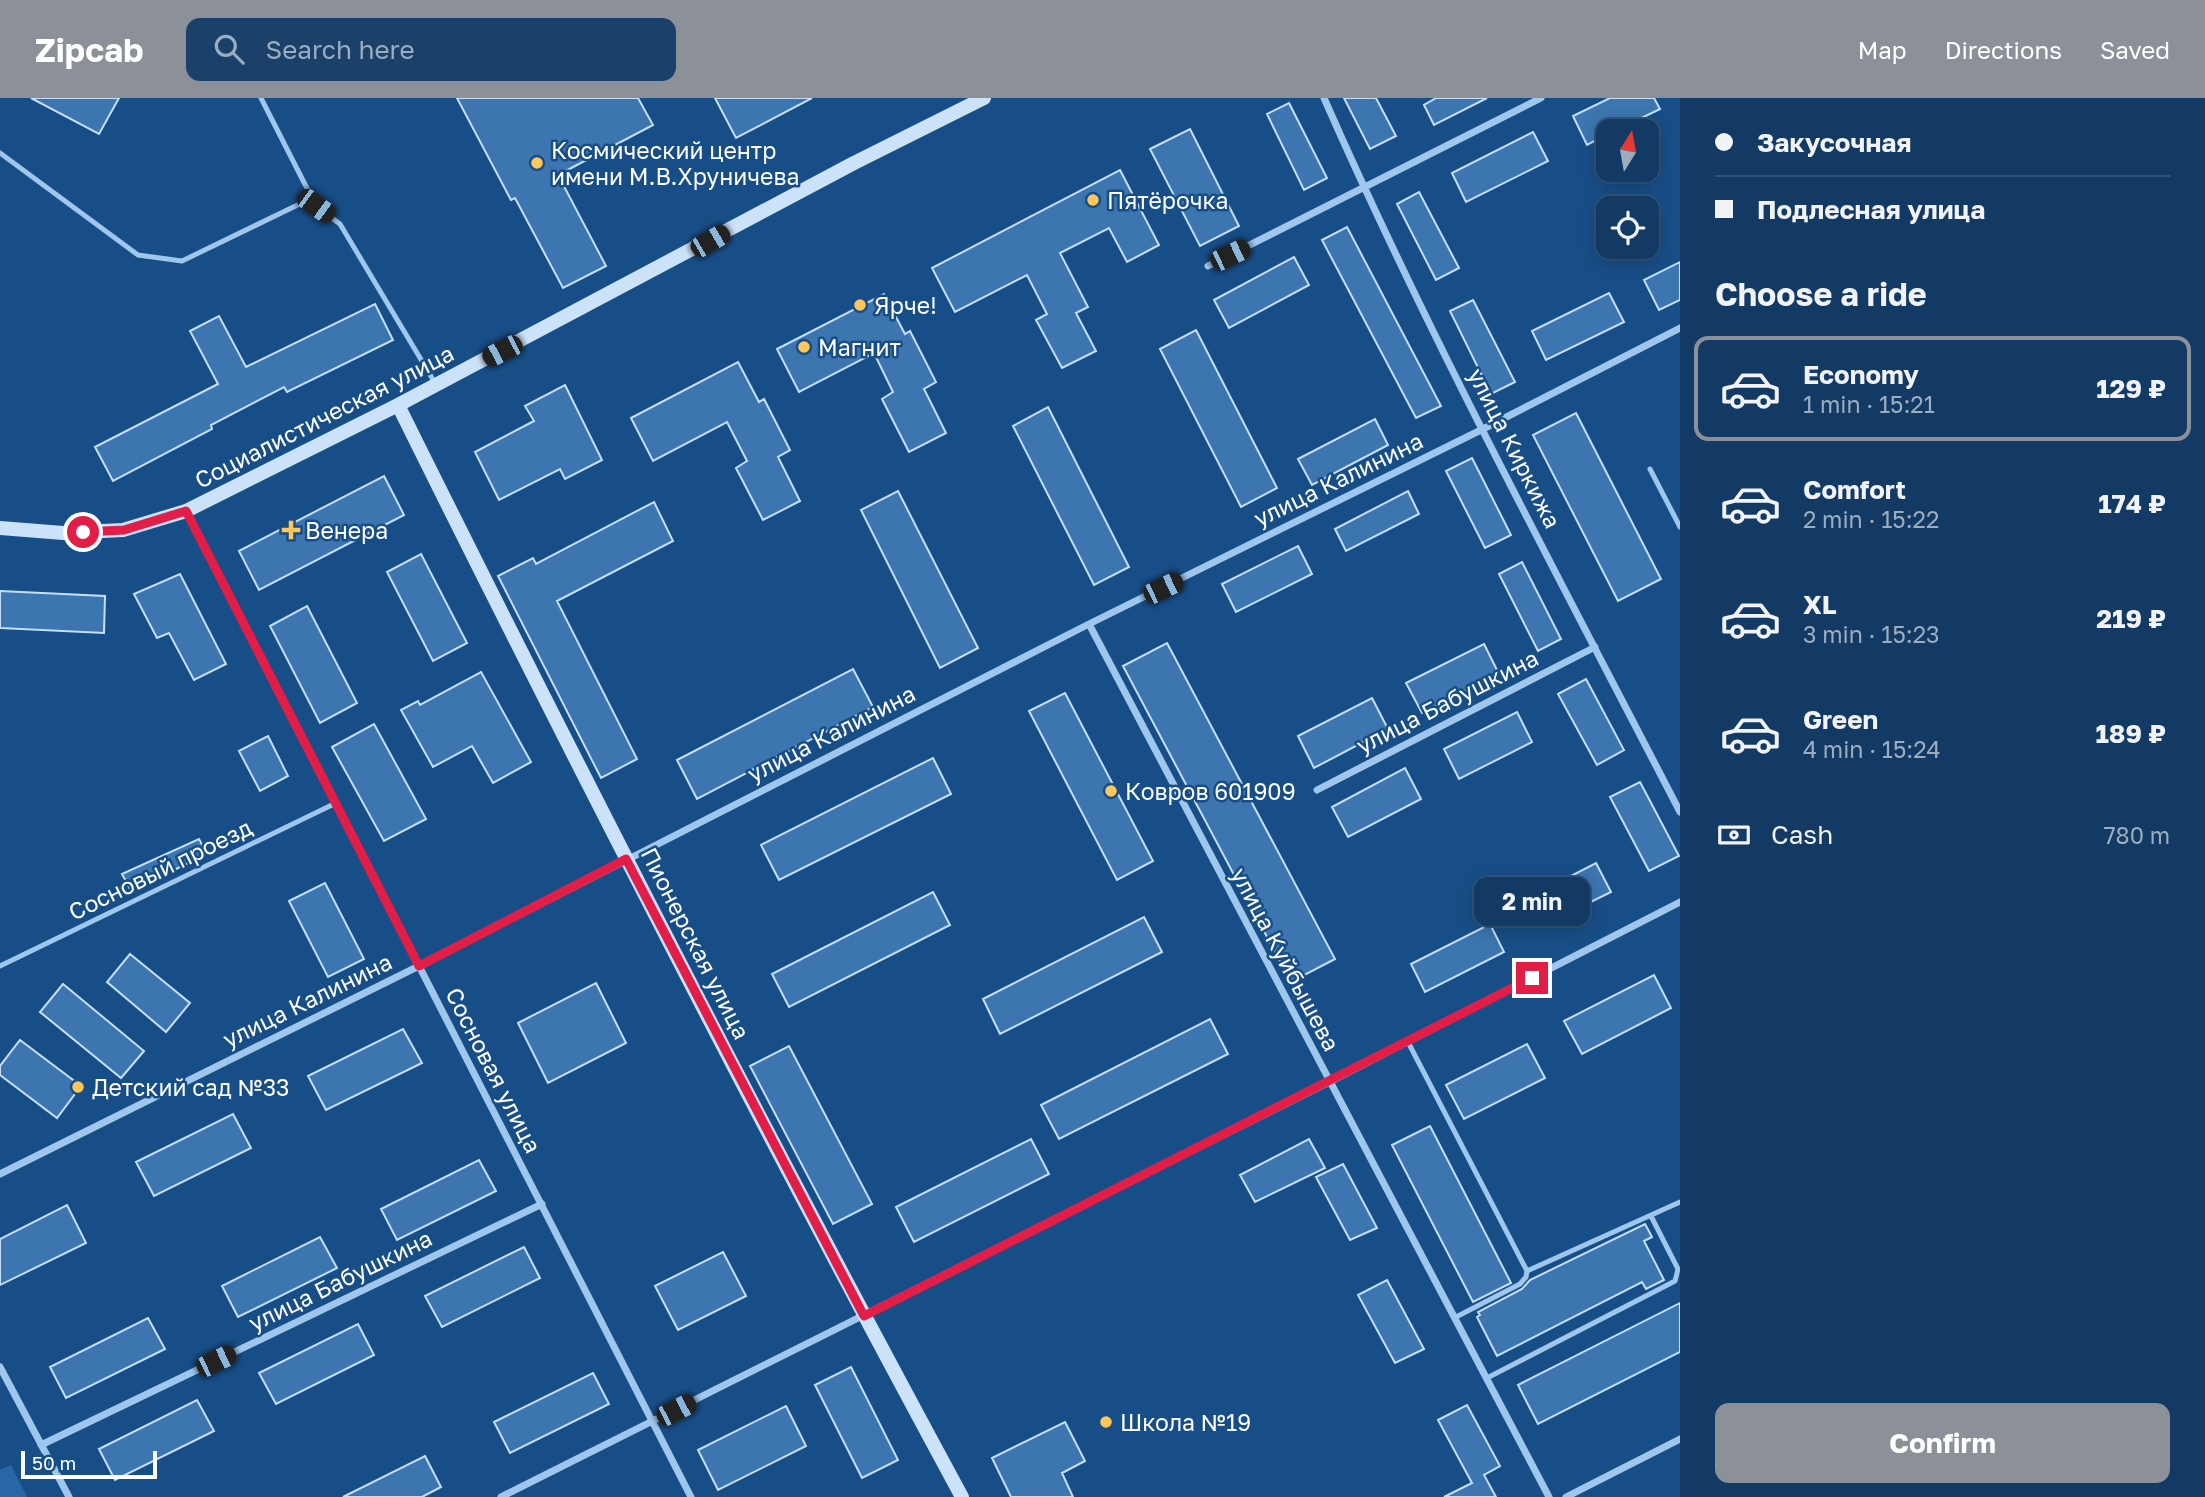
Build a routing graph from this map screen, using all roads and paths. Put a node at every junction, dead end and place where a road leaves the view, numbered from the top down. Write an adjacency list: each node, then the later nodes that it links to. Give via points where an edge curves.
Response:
1 (261, 98): 7 (lane)
2 (984, 98): 10 (street, Социалистическая улица)
3 (1324, 98): 6 (street, улица Киркижа)
4 (1541, 98): 6 (street)
5 (0, 153): 7 (lane, via 138,255 182,261)
6 (1364, 189): 8 (street); 12 (street, улица Киркижа)
7 (312, 198): 10 (lane, via 340,224)
8 (1208, 266)
9 (1680, 328): 12 (street, улица Калинина)
10 (437, 385): 11 (street, Социалистическая улица)
11 (398, 405): 14 (street, Социалистическая улица); 22 (street, Пионерская улица)
12 (1483, 429): 17 (street, улица Калинина); 18 (street, улица Киркижа)
13 (1650, 469): 15 (lane)
14 (186, 511): 16 (street, Социалистическая улица, via 124,530 63,533); 20 (street, Сосновая улица)
15 (1680, 527)
16 (0, 528)
17 (1089, 624): 22 (street, улица Калинина); 27 (street, улица Куйбышева)
18 (1595, 647): 19 (street, улица Бабушкина); 21 (street, улица Киркижа)
19 (1317, 789)
20 (336, 803): 24 (lane, Сосновый проезд); 25 (street, Сосновая улица)
21 (1680, 812)
22 (626, 859): 25 (street, улица Калинина); 33 (street, Пионерская улица)
23 (1680, 902): 26 (street)
24 (0, 966)
25 (419, 966): 28 (street, улица Калинина); 30 (street, Сосновая улица)
26 (1408, 1042): 27 (street); 32 (lane)
27 (1329, 1082): 33 (street); 34 (street, улица Куйбышева)
28 (0, 1174)
29 (1680, 1202): 31 (lane)
30 (542, 1204): 37 (street, Сосновая улица); 39 (street, улица Бабушкина)
31 (1651, 1216): 32 (lane); 36 (lane, via 1678,1269 1675,1281)
32 (1527, 1271): 34 (lane, via 1520,1284)
33 (864, 1316): 37 (street); 43 (street, Пионерская улица)
34 (1456, 1317): 36 (street, улица Куйбышева)
35 (0, 1367): 39 (street)
36 (1487, 1378): 44 (street, улица Куйбышева)
37 (653, 1421): 41 (street); 42 (street, Сосновая улица)
38 (1680, 1439): 45 (street)
39 (41, 1445): 40 (street)
40 (69, 1497)
41 (501, 1497)
42 (691, 1497)
43 (962, 1497)
44 (1549, 1497)
45 (1566, 1497)

